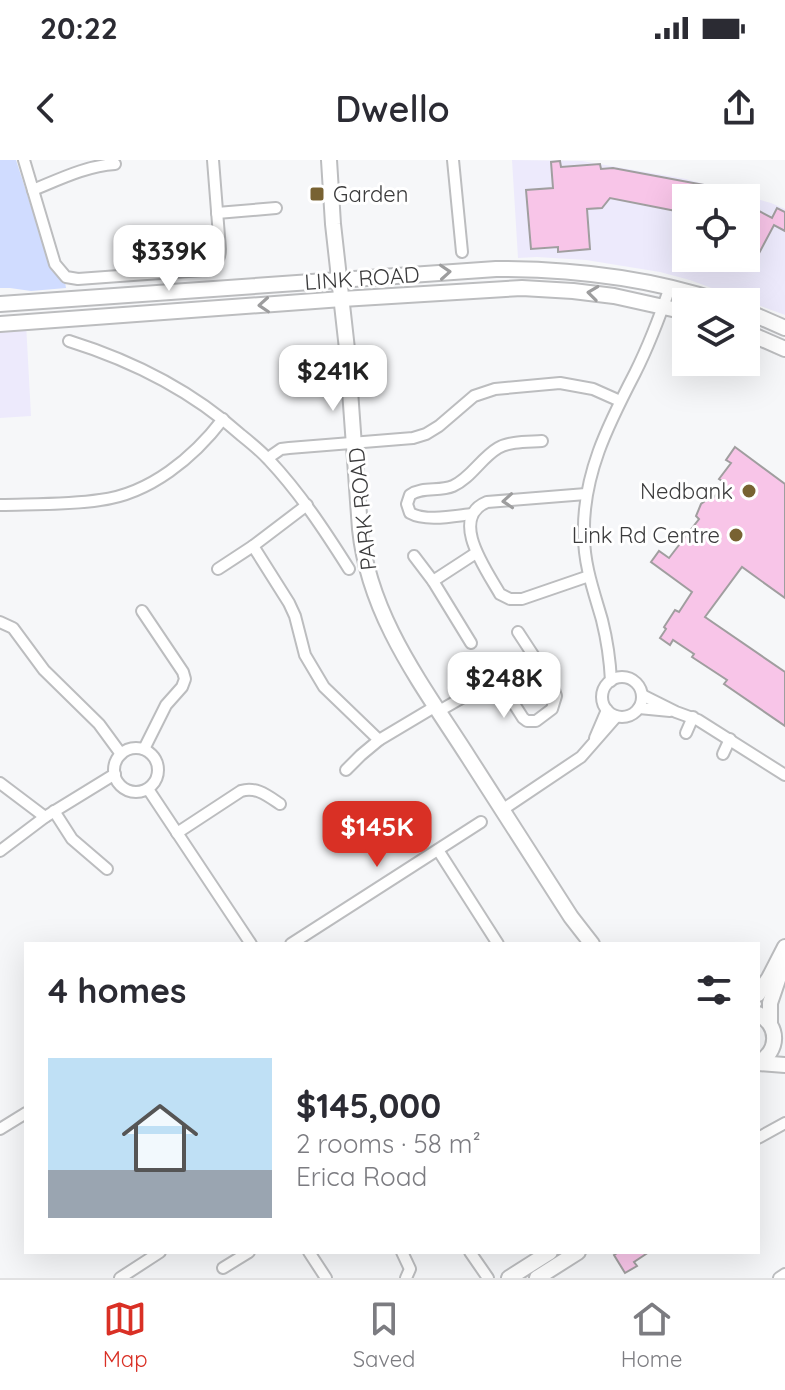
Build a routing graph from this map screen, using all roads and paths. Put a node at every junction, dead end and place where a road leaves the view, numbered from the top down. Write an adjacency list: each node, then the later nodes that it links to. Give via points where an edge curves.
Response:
1 (24, 160): 6 (street)
2 (213, 160): 8 (street)
3 (329, 160): 10 (street, PARK ROAD)
4 (453, 160): 9 (street)
5 (115, 164): 6 (street)
6 (33, 190): 8 (street, via 55,264 71,278 214,265 220,255)
7 (276, 208): 8 (street)
8 (217, 213)
9 (462, 252)
10 (340, 280): 11 (street, LINK ROAD, one-way to 11, via 547,269); 13 (street, PARK ROAD); 14 (street, LINK ROAD)
11 (670, 287): 12 (street, LINK ROAD); 15 (street)
12 (673, 288)
13 (342, 299): 15 (street, LINK ROAD, one-way to 13, via 522,288); 18 (street, LINK ROAD, one-way to 18); 26 (street, PARK ROAD)
14 (0, 304)
15 (664, 306): 16 (street, LINK ROAD); 23 (street)
16 (672, 308)
17 (760, 317): 19 (street)
18 (0, 324)
19 (785, 328)
20 (760, 338): 22 (street)
21 (69, 341): 24 (street, via 150,372)
22 (785, 349)
23 (620, 401): 26 (street, via 560,383 495,389 474,396 426,434); 28 (street)
24 (223, 419): 27 (street); 29 (street, via 193,452 130,492 102,500)
25 (542, 441): 31 (street, via 499,447 457,484 417,490 408,499 410,513 416,516)
26 (354, 443): 27 (street, via 281,449); 47 (street, PARK ROAD, via 362,543 372,587 395,640)
27 (268, 458): 30 (street)
28 (586, 494): 31 (street, one-way to 31, via 487,502); 37 (street, via 583,537)
29 (0, 505)
30 (307, 505): 32 (street); 36 (street)
31 (472, 514): 33 (street)
32 (253, 546): 35 (street); 54 (street, via 295,616 305,655 324,687)
33 (476, 553): 37 (street, via 500,594 510,599); 38 (street)
34 (414, 556): 38 (street)
35 (218, 569)
36 (349, 569)
37 (589, 576): 43 (street)
38 (433, 581): 42 (street)
39 (142, 611): 55 (street, via 185,679)
40 (0, 622): 56 (street, via 13,628)
41 (518, 632): 47 (street, via 552,684 552,709 527,721 500,682 493,680)
42 (471, 643)
43 (608, 648): 44 (street); 45 (street)
44 (624, 677): 45 (street); 46 (street, via 636,683)
45 (611, 681): 50 (street, via 602,694)
46 (642, 695): 48 (street); 49 (street)
47 (438, 708): 54 (street); 64 (street, PARK ROAD)
48 (639, 708): 49 (street); 50 (street, via 629,716)
49 (676, 712): 51 (street)
50 (612, 713): 64 (street, via 581,757)
51 (693, 717): 52 (street); 53 (street)
52 (686, 733)
53 (730, 739): 57 (street); 60 (street)
54 (379, 740): 58 (street)
55 (144, 749): 56 (street); 62 (street, via 158,764 157,778)
56 (121, 754): 59 (street)
57 (723, 754)
58 (346, 770)
59 (115, 774): 62 (street, via 127,790); 65 (street)
60 (785, 775)
61 (0, 783): 65 (street)
62 (148, 789): 67 (street)
63 (280, 804): 67 (street, via 245,789)
64 (502, 810): 74 (street, PARK ROAD)
65 (49, 814): 69 (street); 70 (street)
66 (481, 822): 68 (street)
67 (177, 833): 71 (street)
68 (438, 850): 72 (street); 73 (street)
69 (0, 851)
70 (107, 869)
71 (250, 942)
72 (294, 942)
73 (497, 942)
74 (590, 942)
75 (785, 947): 77 (street)
76 (785, 959): 78 (street)
77 (760, 991)
78 (767, 1023): 79 (street); 80 (street, via 771,1051)
79 (785, 1050)
80 (760, 1062)
81 (760, 1063): 82 (street)
82 (785, 1065)
83 (24, 1114): 85 (street)
84 (785, 1123): 86 (street)
85 (0, 1129)
86 (760, 1137)
87 (157, 1254): 96 (street)
88 (246, 1254): 94 (street)
89 (310, 1254): 97 (street)
90 (403, 1254): 98 (street, via 410,1269)
91 (471, 1254): 99 (street)
92 (547, 1254): 100 (street)
93 (575, 1254): 101 (street)
94 (223, 1268)
95 (785, 1274): 102 (street)
96 (120, 1278)
97 (326, 1278)
98 (406, 1278)
99 (488, 1278)
100 (509, 1278)
101 (537, 1278)
102 (779, 1278)

